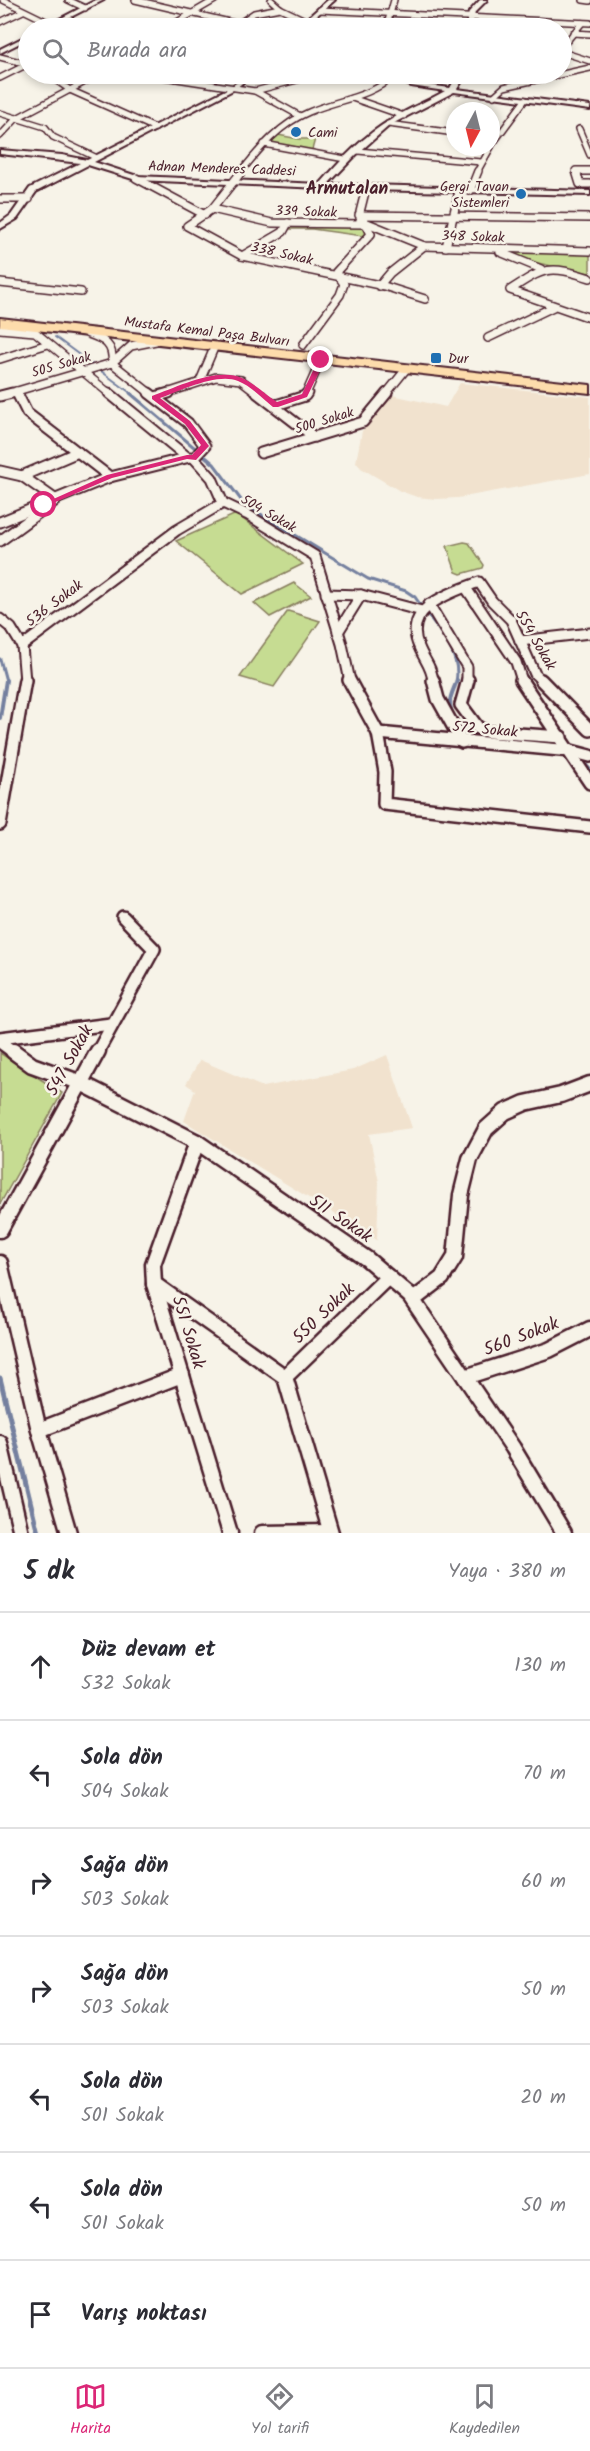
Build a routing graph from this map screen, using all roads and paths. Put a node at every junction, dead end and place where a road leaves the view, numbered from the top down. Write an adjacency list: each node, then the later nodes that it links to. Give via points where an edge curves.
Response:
1 (3, 0): 17 (street)
2 (68, 0): 14 (street)
3 (101, 0): 14 (street)
4 (135, 0): 12 (street)
5 (207, 0): 6 (street)
6 (214, 0): 18 (street)
7 (271, 0): 15 (street)
8 (332, 0): 16 (street)
9 (394, 0): 19 (street)
10 (484, 0): 29 (street, via 474,7)
11 (583, 0): 13 (street)
12 (152, 1): 18 (street)
13 (590, 1)
14 (85, 8): 21 (street)
15 (280, 8): 24 (street); 25 (street)
16 (320, 10): 19 (street); 26 (street)
17 (23, 11): 20 (street); 30 (street)
18 (190, 14): 22 (street); 23 (street)
19 (388, 15): 27 (street); 28 (street)
20 (39, 18)
21 (64, 18)
22 (183, 18)
23 (209, 18)
24 (247, 18)
25 (301, 18)
26 (311, 18)
27 (388, 18)
28 (448, 18)
29 (468, 18)
30 (0, 22)
31 (572, 23): 32 (street)
32 (582, 23): 33 (street); 34 (street)
33 (590, 23)
34 (573, 33): 35 (street)
35 (590, 34)
36 (18, 42): 37 (street)
37 (0, 51)
38 (572, 55): 40 (street)
39 (0, 57): 41 (street)
40 (590, 61)
41 (18, 62)
42 (590, 68): 44 (street)
43 (18, 69): 45 (street)
44 (572, 71)
45 (0, 78)
46 (61, 84): 56 (street)
47 (81, 84): 56 (street)
48 (208, 84): 55 (street)
49 (238, 84): 55 (street)
50 (282, 84): 57 (street)
51 (385, 84): 60 (street, 338 Sokak)
52 (411, 84): 58 (street)
53 (457, 84): 58 (street)
54 (517, 84): 59 (street, via 504,87)
55 (233, 88): 57 (street); 68 (street)
56 (70, 90): 66 (street); 68 (street)
57 (255, 91): 64 (street)
58 (451, 91): 59 (street); 65 (street)
59 (494, 96): 61 (street)
60 (352, 98): 64 (street, 338 Sokak); 65 (street)
61 (525, 100): 62 (street); 69 (street)
62 (590, 108)
63 (0, 113): 66 (street)
64 (300, 116): 73 (street, 338 Sokak)
65 (404, 116): 67 (street)
66 (17, 118): 72 (street); 78 (street, via 45,127 53,137)
67 (388, 124): 71 (street); 74 (street)
68 (155, 128): 78 (street)
69 (500, 129)
70 (579, 129): 76 (street)
71 (446, 132)
72 (0, 136)
73 (264, 144): 79 (street); 84 (street, 338 Sokak)
74 (357, 151): 79 (street); 81 (street)
75 (0, 152): 80 (street, Adnan Menderes Caddesi)
76 (590, 155)
77 (485, 156): 81 (street)
78 (95, 157): 80 (street)
79 (345, 159): 86 (street)
80 (87, 162): 83 (street, Adnan Menderes Caddesi); 92 (street, via 33,190)
81 (481, 162): 89 (street)
82 (590, 171): 85 (street, via 576,171 580,184)
83 (136, 178): 84 (street, Adnan Menderes Caddesi); 94 (street)
84 (234, 183): 86 (street, Adnan Menderes Caddesi); 93 (street, 338 Sokak)
85 (590, 184)
86 (322, 186): 87 (street, Adnan Menderes Caddesi)
87 (366, 188): 88 (street, Adnan Menderes Caddesi); 97 (street)
88 (459, 190): 89 (street, Adnan Menderes Caddesi); 95 (street)
89 (470, 191): 90 (street, Adnan Menderes Caddesi)
90 (590, 193)
91 (0, 199): 92 (street)
92 (29, 199): 99 (street)
93 (212, 209): 94 (street, 338 Sokak); 98 (street, 339 Sokak)
94 (205, 215): 104 (street, 338 Sokak, via 187,226)
95 (453, 216): 96 (street, 339 Sokak); 97 (street, 339 Sokak); 101 (street)
96 (590, 218)
97 (361, 220): 98 (street, 339 Sokak); 100 (street, 348 Sokak); 106 (street, via 371,234 336,272)
98 (288, 223): 104 (street, via 284,232)
99 (0, 227)
100 (424, 246): 101 (street, 348 Sokak); 109 (street)
101 (446, 247): 102 (street, 348 Sokak)
102 (494, 249): 103 (street, 348 Sokak); 105 (street)
103 (590, 251)
104 (242, 256): 106 (street, 338 Sokak)
105 (541, 269): 107 (street, via 558,268); 112 (street, via 510,290)
106 (339, 278): 109 (street, 338 Sokak); 120 (street, via 344,284 340,296)
107 (590, 278)
108 (0, 283): 110 (street)
109 (379, 285): 111 (street, 338 Sokak)
110 (81, 292)
111 (425, 299)
112 (553, 307): 114 (street); 117 (street)
113 (2, 316): 116 (highway, Mustafa Kemal Paşa Bulvarı); 120 (highway, Mustafa Kemal Paşa Bulvarı)
114 (590, 318)
115 (0, 329): 119 (street, 504 Sokak, via 35,332)
116 (79, 331): 118 (highway, Mustafa Kemal Paşa Bulvarı); 124 (street, 505 Sokak, via 108,342 114,356)
117 (488, 338)
118 (159, 341): 121 (highway, Mustafa Kemal Paşa Bulvarı); 124 (street, via 132,346)
119 (48, 344): 122 (street); 126 (street, 504 Sokak)
120 (303, 345): 127 (highway, Mustafa Kemal Paşa Bulvarı)
121 (214, 348): 123 (highway, Mustafa Kemal Paşa Bulvarı); 128 (street)
122 (0, 359)
123 (321, 360): 125 (highway, Mustafa Kemal Paşa Bulvarı); 133 (street, via 305,396)
124 (112, 363): 126 (street, 505 Sokak); 132 (street)
125 (407, 368): 129 (highway, Mustafa Kemal Paşa Bulvarı); 134 (street, 500 Sokak, via 363,422)
126 (83, 370): 130 (street, 505 Sokak); 137 (street, 504 Sokak)
127 (590, 378)
128 (200, 381): 132 (street); 133 (street, via 228,377 241,380)
129 (590, 389)
130 (16, 391): 131 (street, 505 Sokak); 135 (street, via 27,413)
131 (0, 396)
132 (155, 398): 137 (street, via 188,423 205,446)
133 (276, 405): 134 (street)
134 (314, 437): 136 (street, 500 Sokak)
135 (78, 452): 139 (street); 140 (street)
136 (261, 453)
137 (190, 457): 140 (street); 142 (street, 504 Sokak, via 212,478)
138 (0, 471): 139 (street)
139 (22, 476): 141 (street)
140 (110, 477): 141 (street)
141 (56, 500): 143 (street); 146 (street)
142 (223, 503): 148 (street, 504 Sokak, via 315,556); 155 (street, 536 Sokak, via 170,534)
143 (0, 522)
144 (0, 527): 145 (street)
145 (0, 534)
146 (0, 541)
147 (466, 588): 150 (street, via 437,598); 154 (street, 554 Sokak, via 479,582 511,621); 158 (street)
148 (326, 594): 149 (street); 152 (street)
149 (361, 595): 150 (street); 152 (street)
150 (425, 608): 158 (street, via 467,667 461,705 478,728); 159 (street, via 417,619 418,646 431,668 435,693)
151 (0, 619): 155 (street)
152 (338, 632): 157 (street, via 348,678)
153 (590, 633): 154 (street)
154 (520, 641): 156 (street, 554 Sokak, via 535,674)
155 (22, 646): 163 (street, 536 Sokak, via 22,699)
156 (590, 730)
157 (378, 733): 159 (street, 572 Sokak); 164 (street, via 385,772 384,804)
158 (561, 737): 160 (street)
159 (462, 742): 160 (street, 572 Sokak)
160 (571, 752): 161 (street, 572 Sokak); 162 (street)
161 (590, 756)
162 (590, 783)
163 (0, 824)
164 (590, 827)
165 (123, 917): 166 (street, 547 Sokak, via 154,949)
166 (111, 1024): 167 (street); 168 (street, 547 Sokak)
167 (0, 1040): 168 (street, 511 Sokak, via 3,1047 32,1065)
168 (79, 1082): 170 (street, 511 Sokak); 171 (street, 547 Sokak)
169 (590, 1084): 175 (street, via 525,1102 505,1112 486,1129 470,1159 461,1195 455,1257 442,1278)
170 (197, 1142): 173 (street, 511 Sokak); 174 (street, 551 Sokak, via 153,1264)
171 (0, 1230)
172 (0, 1263): 180 (street)
173 (388, 1277): 175 (street, 511 Sokak); 178 (street, 550 Sokak)
174 (154, 1284): 177 (street, 551 Sokak); 178 (street)
175 (413, 1300): 179 (street, 511 Sokak)
176 (590, 1329): 179 (street, 560 Sokak, via 549,1350)
177 (182, 1375): 180 (street); 185 (street, 551 Sokak)
178 (285, 1377): 182 (street)
179 (465, 1377): 187 (street, 511 Sokak)
180 (39, 1430): 184 (street)
181 (0, 1443): 183 (street)
182 (331, 1532): 186 (street)
183 (21, 1533)
184 (69, 1533)
185 (230, 1533)
186 (262, 1533)
187 (564, 1533)

